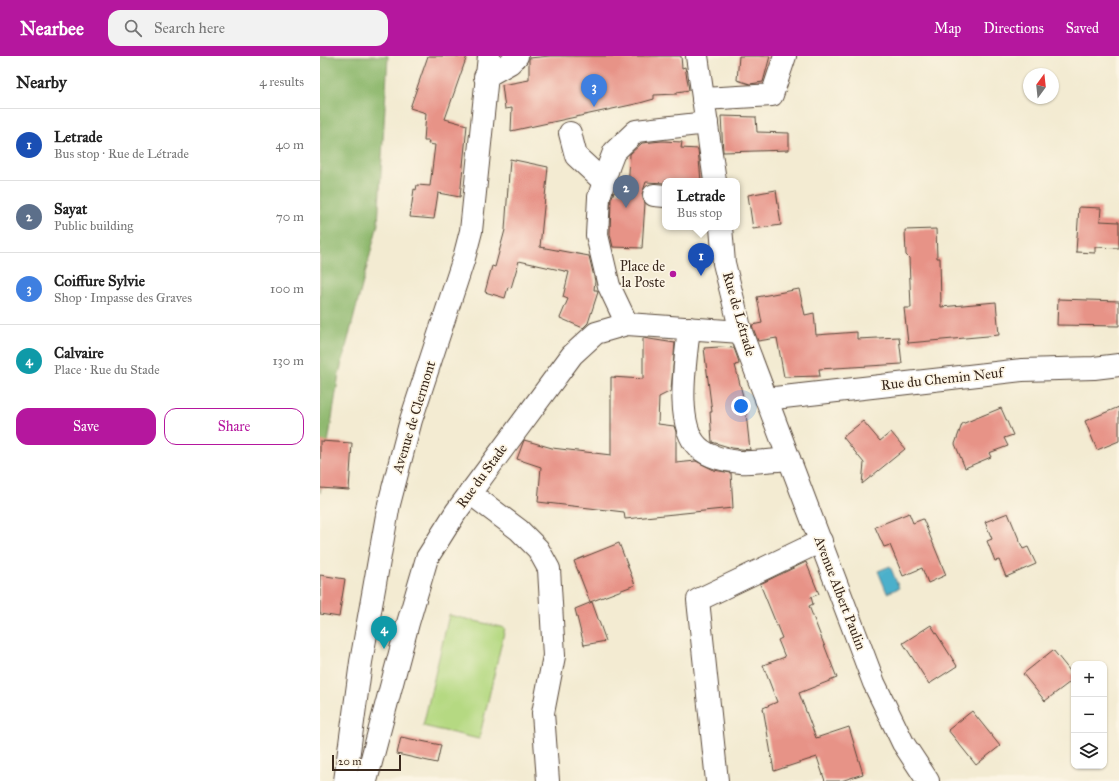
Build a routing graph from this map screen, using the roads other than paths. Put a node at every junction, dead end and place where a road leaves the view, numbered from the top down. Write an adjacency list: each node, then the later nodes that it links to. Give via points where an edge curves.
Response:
1 (489, 56): 5 (street, Avenue de Clermont)
2 (518, 56): 5 (street)
3 (697, 56): 6 (street)
4 (785, 56): 6 (street, via 772,95)
5 (485, 78): 20 (street, Avenue de Clermont, via 471,231 404,445 389,504 361,662)
6 (703, 99): 7 (street)
7 (707, 123): 9 (street); 10 (street, via 636,131 614,152)
8 (570, 133): 10 (street, via 576,156)
9 (715, 178)
10 (603, 181): 12 (street, via 599,197 597,235 609,286)
11 (722, 230): 14 (street, Rue de Létrade, via 724,263)
12 (627, 324): 13 (street, Rue du Stade); 18 (street, Rue du Stade, via 596,334 572,355)
13 (689, 328): 14 (street, Rue du Stade); 17 (street, via 684,409 687,431 698,448 716,458 741,462)
14 (741, 332): 16 (street, Rue de Létrade)
15 (1119, 365): 16 (street, Rue du Chemin Neuf, via 1022,370)
16 (766, 399): 17 (street, Avenue Albert Paulin)
17 (789, 459): 19 (street, Avenue Albert Paulin)
18 (470, 493): 21 (street, Rue du Stade, via 433,548 423,569); 22 (street, via 519,530 538,549 549,569 554,656 543,713)
19 (821, 541): 23 (street, via 698,600); 24 (street, Avenue Albert Paulin, via 874,684 903,743)
20 (345, 781)
21 (366, 781)
22 (548, 781)
23 (717, 781)
24 (928, 781)

